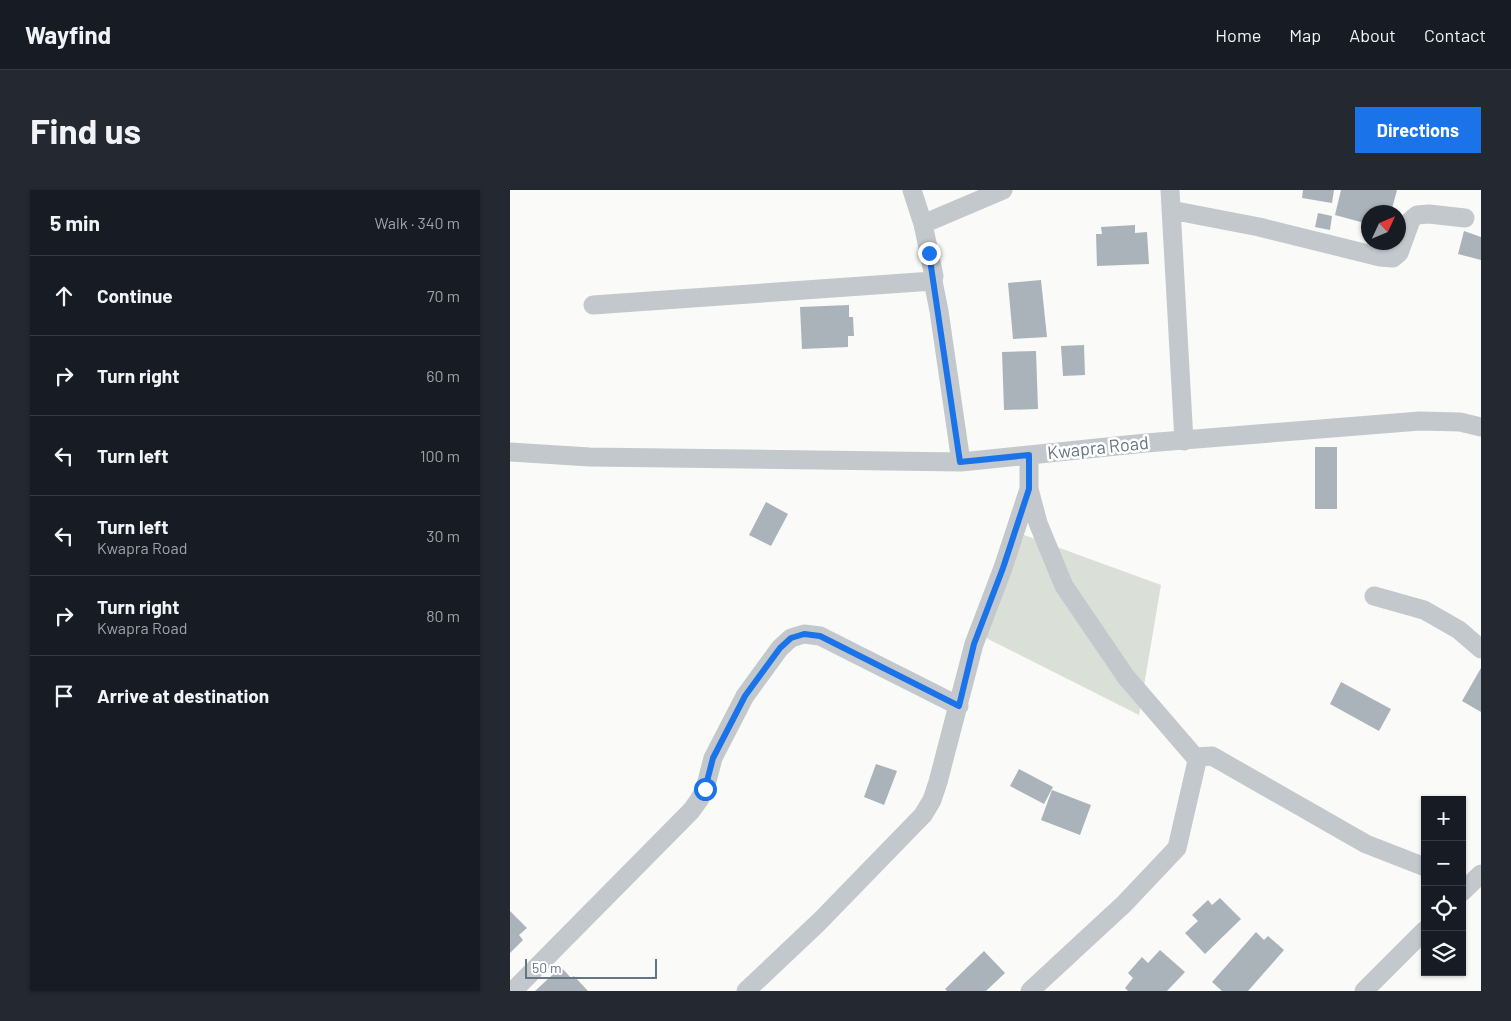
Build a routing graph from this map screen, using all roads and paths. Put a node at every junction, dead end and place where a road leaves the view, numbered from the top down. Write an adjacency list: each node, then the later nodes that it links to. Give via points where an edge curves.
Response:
1 (912, 190): 6 (street)
2 (1003, 190): 6 (street)
3 (1170, 190): 4 (street)
4 (1171, 210): 5 (street, via 1394,258 1399,253 1411,220 1417,215); 10 (street)
5 (1465, 218)
6 (923, 224): 7 (street)
7 (933, 281): 8 (street); 13 (street)
8 (592, 305)
9 (1481, 428): 10 (street, Kwapra Road, via 1460,422 1420,422)
10 (1184, 441): 12 (street, Kwapra Road)
11 (510, 452): 13 (street, Kwapra Road, via 590,457)
12 (1029, 455): 13 (street, Kwapra Road); 14 (street)
13 (960, 462)
14 (1029, 489): 17 (street, via 974,644); 18 (street, via 1038,523 1064,586 1126,677)
15 (1374, 596): 16 (street, via 1424,610 1459,630)
16 (1481, 649)
17 (959, 706): 21 (street, via 820,636 804,634 791,638 745,696 713,758 705,789 691,811); 22 (street, via 938,782 923,815 819,922)
18 (1195, 757): 19 (street, via 1212,756 1366,844); 23 (street, via 1197,761 1177,848 1124,904)
19 (1421, 865)
20 (1424, 931): 24 (street)
21 (514, 991)
22 (746, 991)
23 (1030, 991)
24 (1364, 991)

